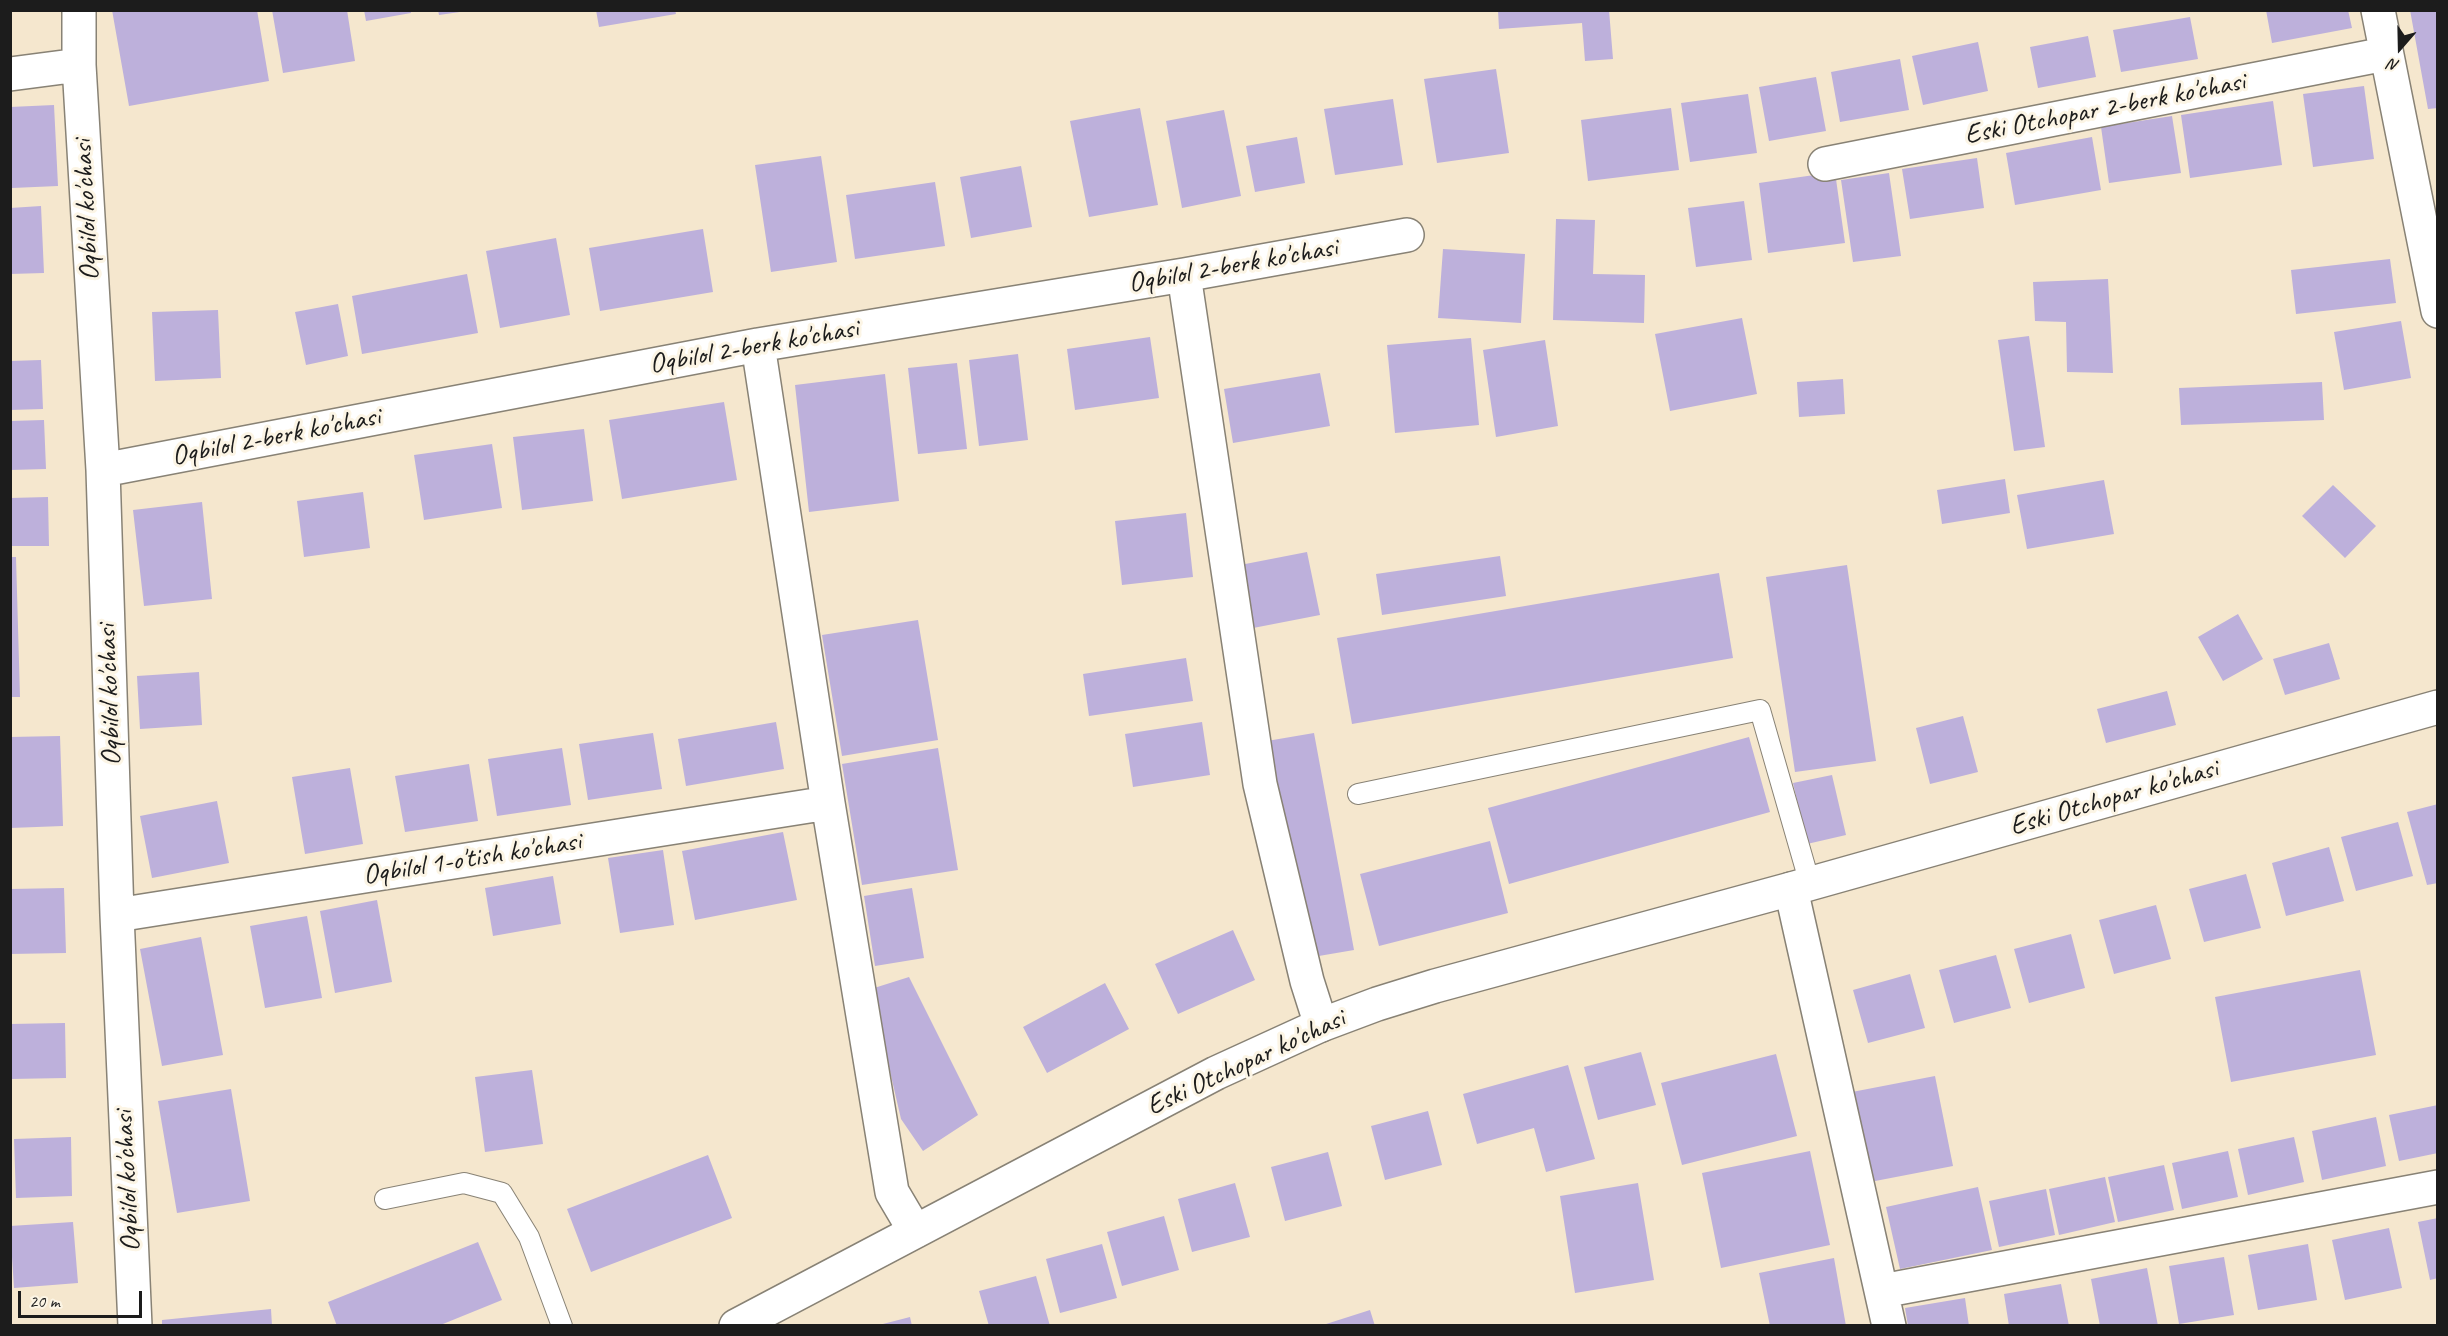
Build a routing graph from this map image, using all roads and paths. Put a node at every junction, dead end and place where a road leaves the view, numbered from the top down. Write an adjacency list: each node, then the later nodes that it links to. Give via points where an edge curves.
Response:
1 (79, 10): 4 (street, Oqbilol ko'chasi)
2 (2378, 10): 3 (street)
3 (2385, 54): 6 (street, Eski Otchopar 2-berk ko'chasi); 9 (street)
4 (79, 65): 5 (street); 11 (street, Oqbilol ko'chasi)
5 (10, 74)
6 (1825, 164)
7 (1407, 235): 8 (street, Oqbilol 2-berk ko'chasi)
8 (1184, 275): 10 (street, Oqbilol 2-berk ko'chasi); 17 (street, via 1260,784)
9 (2438, 311)
10 (758, 345): 11 (street, Oqbilol 2-berk ko'chasi); 14 (street)
11 (103, 470): 16 (street, Oqbilol ko'chasi)
12 (2438, 707): 15 (street, Eski Otchopar ko'chasi)
13 (1358, 794): 15 (lane, via 1760,710)
14 (828, 803): 16 (street, Oqbilol 1-o'tish ko'chasi); 20 (street, via 892,1192)
15 (1800, 886): 17 (street, Eski Otchopar ko'chasi, via 1435,986); 21 (street)
16 (117, 915): 23 (street, Oqbilol ko'chasi)
17 (1321, 1025): 20 (street, Eski Otchopar ko'chasi, via 1169,1096)
18 (2438, 1186): 21 (street)
19 (385, 1199): 24 (lane, via 464,1183 502,1193 529,1238)
20 (915, 1231): 22 (street, Eski Otchopar ko'chasi)
21 (1882, 1291): 25 (street)
22 (743, 1324)
23 (135, 1326)
24 (562, 1326)
25 (1889, 1326)

